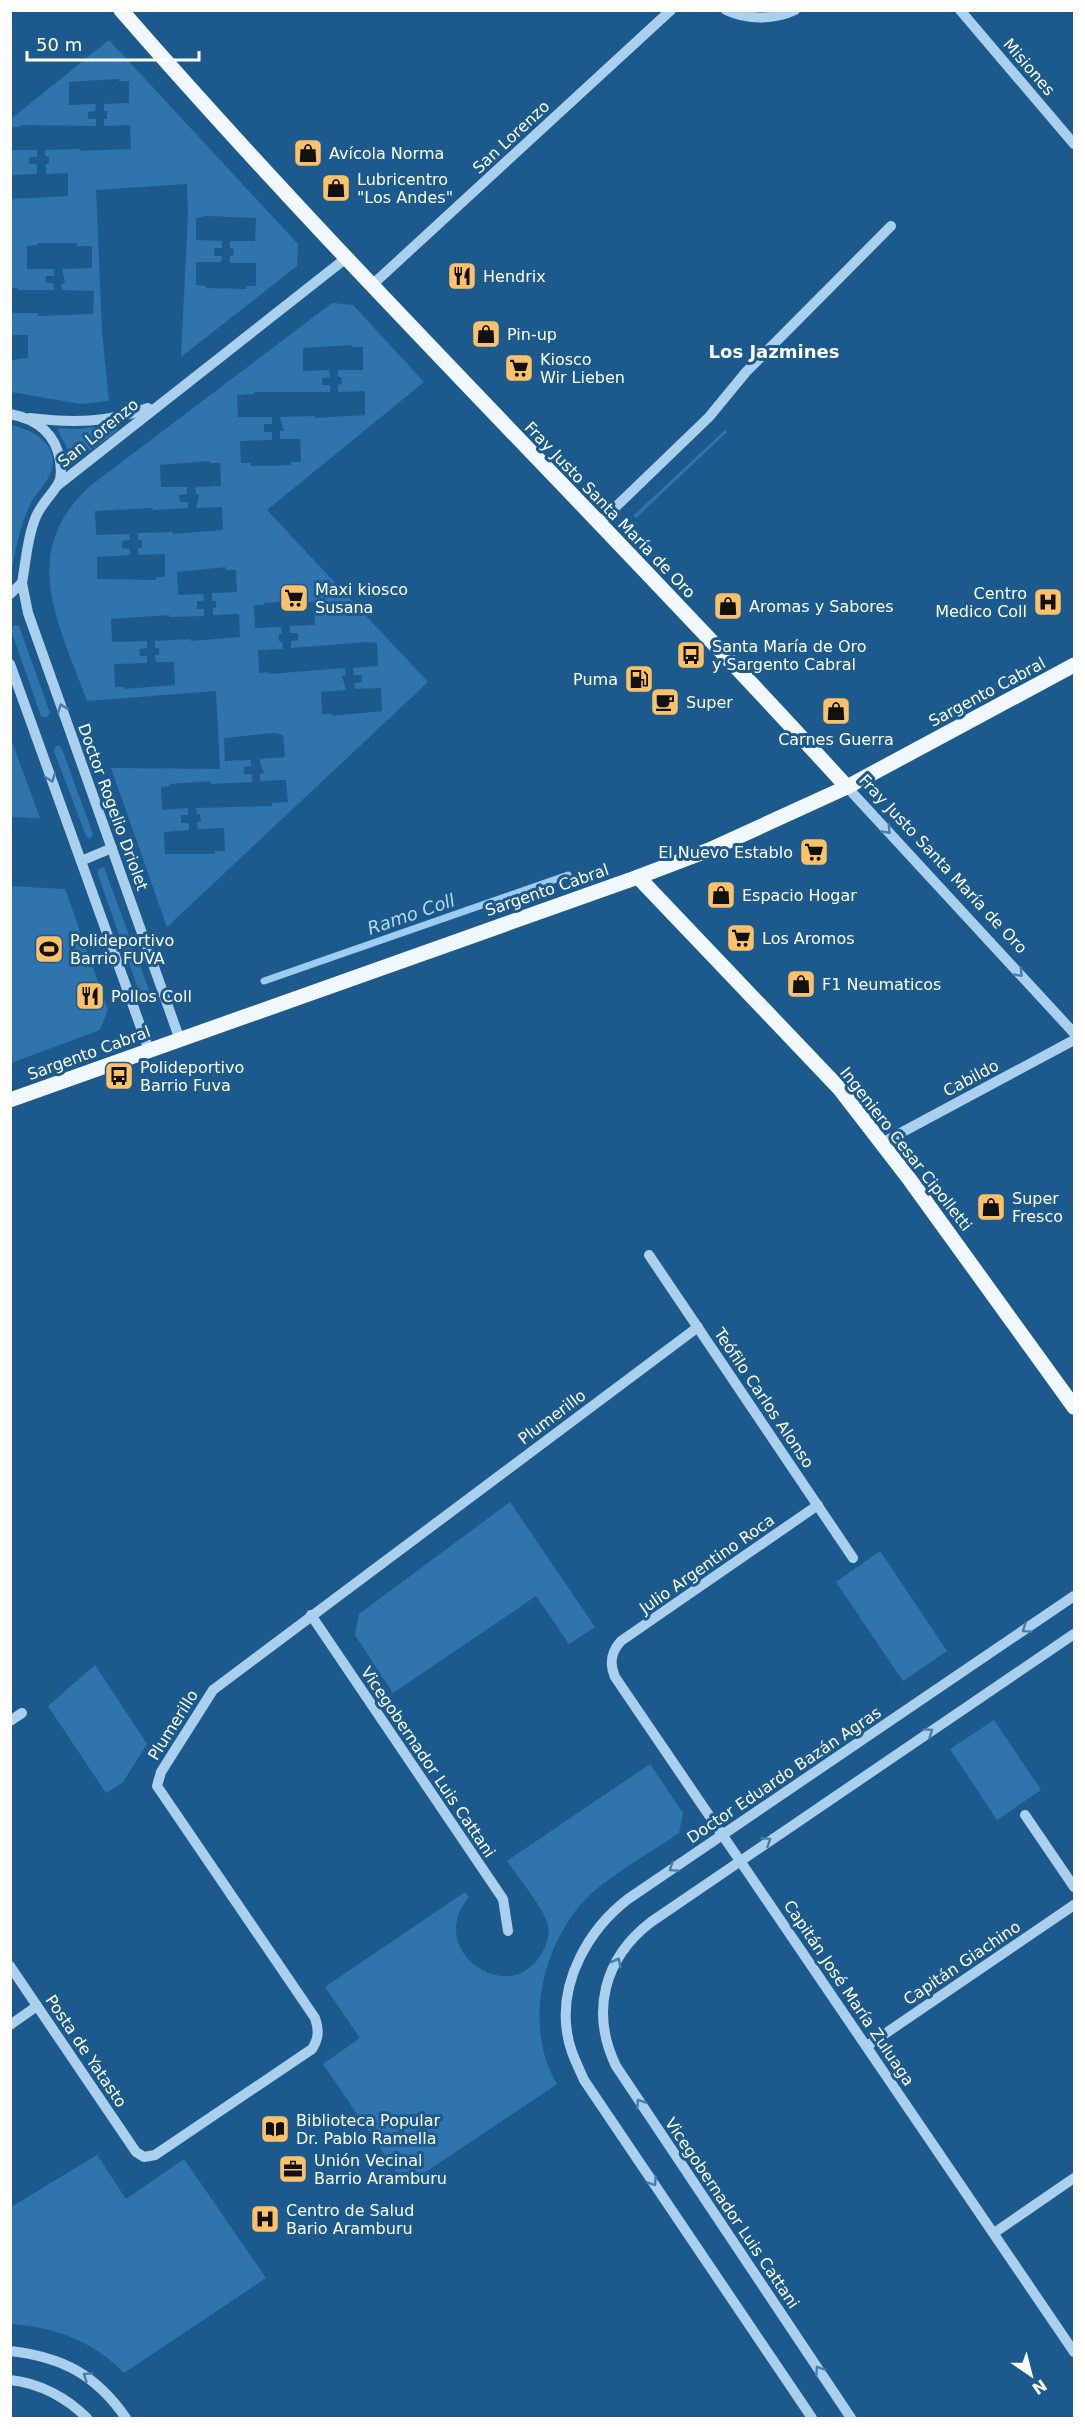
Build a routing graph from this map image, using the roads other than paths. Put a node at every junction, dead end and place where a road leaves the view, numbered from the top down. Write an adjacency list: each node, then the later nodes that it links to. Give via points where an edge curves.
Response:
1 (121, 10): 8 (main road, Fray Justo Santa María de Oro)
2 (726, 10): 3 (street, via 750,17 771,17)
3 (795, 10)
4 (960, 10): 6 (street, Misiones)
5 (668, 11): 9 (street, San Lorenzo)
6 (1074, 144)
7 (891, 226): 14 (street, via 746,372 709,417)
8 (345, 259): 9 (main road, Fray Justo Santa María de Oro); 10 (street, San Lorenzo)
9 (371, 286): 14 (main road, Fray Justo Santa María de Oro)
10 (156, 405): 12 (street, San Lorenzo, via 96,421); 13 (street, San Lorenzo)
11 (10, 414): 12 (street, San Lorenzo)
12 (27, 417): 13 (street, via 55,442 61,468)
13 (58, 485): 15 (street, San Lorenzo, via 35,517)
14 (599, 523): 19 (main road, Fray Justo Santa María de Oro)
15 (22, 583): 16 (street); 20 (street, Doctor Rogelio Driolet, one-way to 15, via 28,613)
16 (10, 594)
17 (10, 664): 21 (street, one-way to 21)
18 (1074, 665): 19 (main road, Sargento Cabral)
19 (847, 787): 22 (main road, Sargento Cabral); 23 (street, Fray Justo Santa María de Oro, one-way to 23)
20 (112, 848): 21 (street); 24 (street, Doctor Rogelio Driolet)
21 (81, 861): 26 (street)
22 (638, 878): 24 (main road, Sargento Cabral); 28 (main road, Ingeniero Cesar Cipolletti, via 839,1088)
23 (1074, 1033)
24 (180, 1040): 26 (main road, Sargento Cabral)
25 (1074, 1040): 28 (street, Cabildo)
26 (149, 1050): 27 (main road, Sargento Cabral)
27 (10, 1100)
28 (882, 1143): 31 (main road, Ingeniero Cesar Cipolletti)
29 (649, 1255): 30 (street, Teófilo Carlos Alonso)
30 (698, 1327): 32 (street, Teófilo Carlos Alonso); 35 (street, Plumerillo)
31 (1074, 1407)
32 (818, 1505): 33 (street, Teófilo Carlos Alonso); 37 (street, Julio Argentino Roca)
33 (854, 1558)
34 (1074, 1596): 41 (street, Doctor Eduardo Bazán Agras, one-way to 41)
35 (311, 1615): 45 (street, Vicegobernador Luis Cattani, via 503,1899); 50 (street, Plumerillo, via 213,1690 161,1772 157,1786 315,2018 317,2041 304,2055 155,2155 144,2157)
36 (1074, 1634): 42 (street, one-way to 36)
37 (614, 1648): 41 (street, Capitán José María Zuluaga, via 611,1667 615,1677)
38 (22, 1713): 39 (street)
39 (10, 1720)
40 (1025, 1815): 43 (street)
41 (723, 1834): 42 (street, Capitán José María Zuluaga); 58 (street, Doctor Eduardo Bazán Agras, one-way to 58, via 628,1899 603,1922 570,1983 566,2022 574,2060 584,2080)
42 (740, 1859): 49 (street, Capitán José María Zuluaga); 59 (street, Vicegobernador Luis Cattani, one-way to 42, via 616,2067 602,2018 603,1993 617,1959 638,1932)
43 (1074, 1887)
44 (1074, 1905): 49 (street, Capitán Giachino)
45 (508, 1931)
46 (10, 1966): 47 (street, Posta de Yatasto)
47 (38, 2006): 48 (street); 50 (street, Posta de Yatasto)
48 (10, 2025)
49 (867, 2046): 52 (street, Capitán José María Zuluaga)
50 (136, 2152)
51 (1074, 2178): 52 (street)
52 (994, 2233): 54 (street, Capitán José María Zuluaga)
53 (10, 2351): 57 (street, one-way to 53, via 108,2395 80,2371 45,2356)
54 (1074, 2352)
55 (10, 2380): 56 (street, via 60,2397)
56 (87, 2418)
57 (126, 2418)
58 (812, 2418)
59 (851, 2418)

